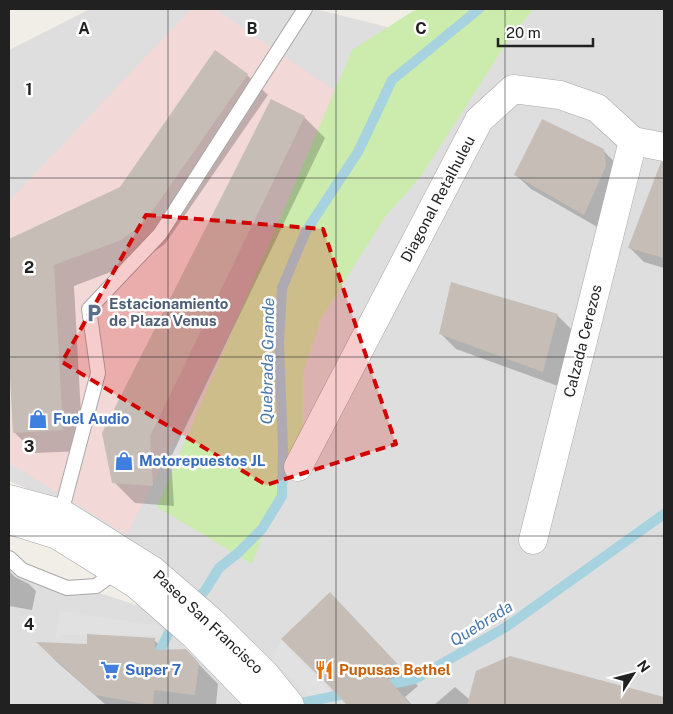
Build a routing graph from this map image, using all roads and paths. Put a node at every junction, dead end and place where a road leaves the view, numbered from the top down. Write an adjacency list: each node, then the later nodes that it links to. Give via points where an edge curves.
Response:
1 (305, 9): 6 (lane, via 160,234 89,309 98,373)
2 (634, 141): 3 (street); 4 (street, Diagonal Retalhuleu, via 597,108 560,95 513,89 479,120); 8 (street, Calzada Cerezos)
3 (664, 147)
4 (298, 467)
5 (9, 499): 6 (street, Paseo San Francisco)
6 (61, 513): 10 (street, Paseo San Francisco)
7 (9, 520): 10 (street, Paseo San Francisco, via 57,535)
8 (533, 540)
9 (9, 558): 10 (lane, via 22,570 68,588 96,586)
10 (135, 576): 11 (street, Paseo San Francisco); 12 (street, Paseo San Francisco, via 210,620 265,674)
11 (262, 705)
12 (290, 705)

